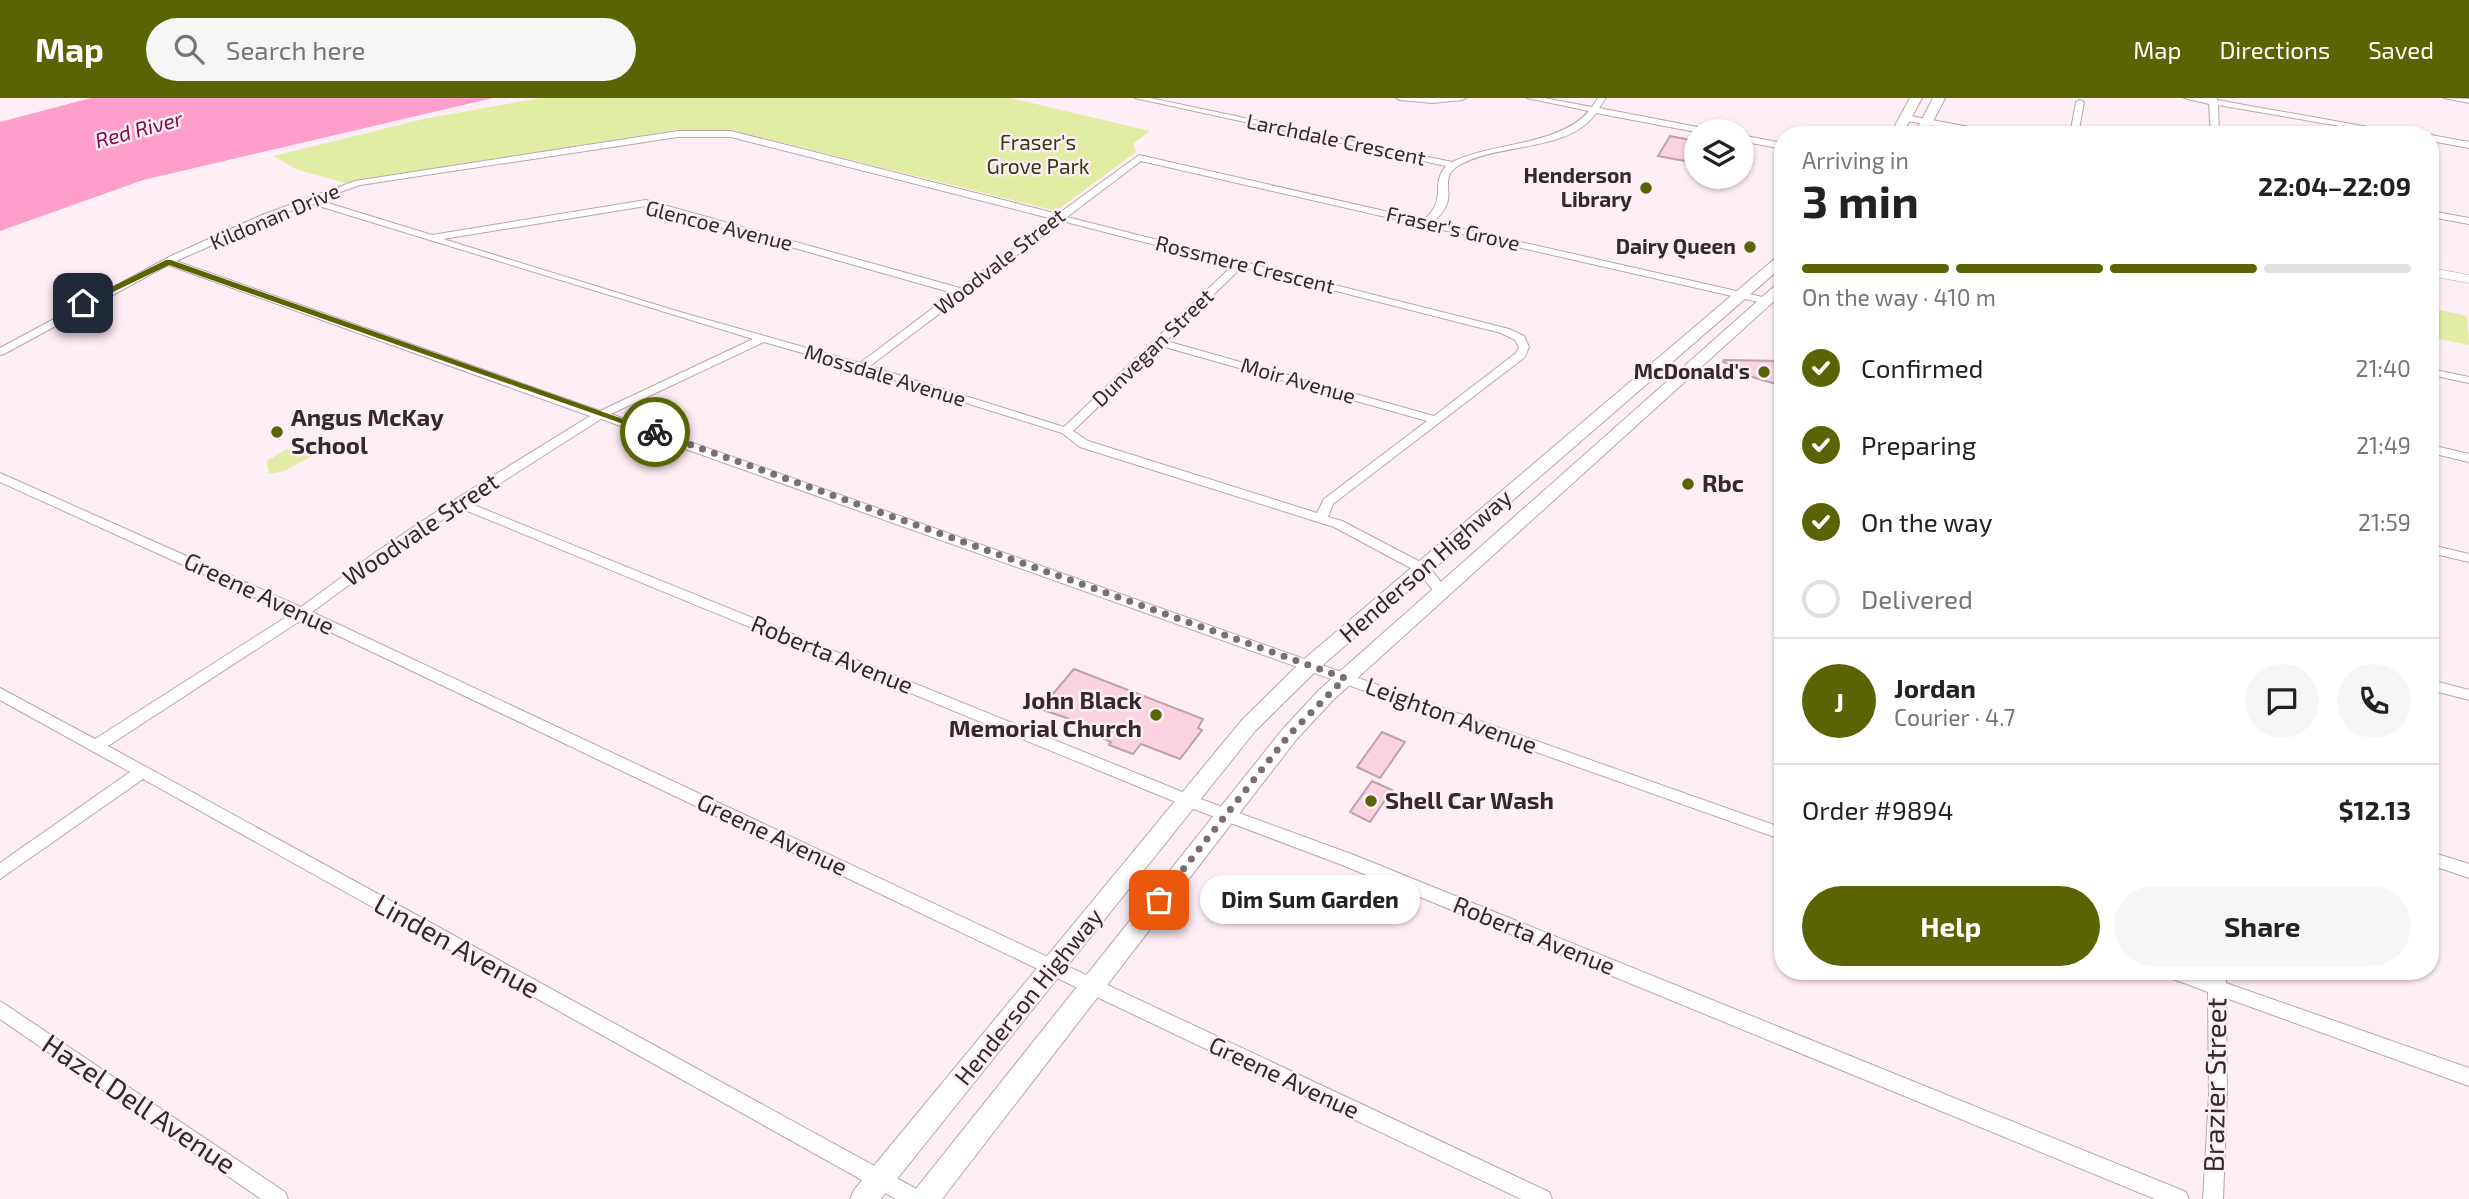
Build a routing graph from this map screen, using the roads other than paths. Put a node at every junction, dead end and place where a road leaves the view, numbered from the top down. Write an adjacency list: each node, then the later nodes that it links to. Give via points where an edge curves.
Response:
1 (1139, 98): 29 (street, Larchdale Crescent)
2 (1400, 98): 3 (street, via 1433,102)
3 (1462, 98)
4 (1531, 98): 13 (street)
5 (1602, 98): 13 (street, Larchdale Crescent)
6 (1916, 98): 14 (main road)
7 (1939, 98): 15 (main road)
8 (2188, 98): 10 (street)
9 (2448, 98): 11 (street)
10 (2213, 100): 20 (street); 21 (street)
11 (2469, 101)
12 (2080, 102): 19 (street)
13 (1595, 110): 22 (street); 29 (street, Larchdale Crescent, via 1571,129)
14 (1905, 118): 15 (street); 16 (main road)
15 (1926, 122): 17 (main road); 18 (street)
16 (1901, 126)
17 (1924, 126)
18 (1948, 126)
19 (2076, 126)
20 (2214, 126)
21 (2359, 126)
22 (1684, 127)
23 (698, 132): 30 (street, Kildonan Drive, via 358,183); 32 (street, Rossmere Crescent, via 731,134)
24 (2439, 139): 27 (street)
25 (1754, 140): 26 (street)
26 (1774, 144)
27 (2469, 145)
28 (1139, 158): 32 (street, Woodvale Street); 34 (street, Fraser's Grove)
29 (1452, 165): 34 (street, Larchdale Crescent, via 1443,177 1441,208)
30 (308, 199): 35 (street, Mossdale Avenue); 36 (street, Kildonan Drive)
31 (2439, 215): 33 (street)
32 (1059, 217): 37 (street, Rossmere Crescent); 41 (street, Woodvale Street)
33 (2469, 220)
34 (1427, 223): 43 (street, Fraser's Grove)
35 (432, 238): 41 (street, Glencoe Avenue, via 646,203); 45 (street, Mossdale Avenue)
36 (169, 262): 47 (street, Kildonan Drive, via 104,291); 51 (street, Leighton Avenue)
37 (1240, 264): 46 (street, Dunvegan Street); 53 (street, Rossmere Crescent, via 1520,338 1521,355)
38 (1774, 267): 43 (main road, Henderson Highway)
39 (2439, 273): 40 (street)
40 (2469, 279)
41 (961, 292): 48 (street, Woodvale Street)
42 (1774, 294): 44 (main road, Henderson Highway)
43 (1740, 295): 44 (street, Fraser's Grove); 52 (main road, Henderson Highway)
44 (1767, 301): 54 (main road, Henderson Highway)
45 (762, 339): 48 (street, Mossdale Avenue); 51 (street, Woodvale Street)
46 (1159, 342): 53 (street, Moir Avenue); 55 (street, Dunvegan Street)
47 (0, 352)
48 (862, 367): 55 (street, Mossdale Avenue)
49 (2439, 374): 50 (street)
50 (2469, 380)
51 (603, 414): 60 (street, Woodvale Street); 68 (street, Leighton Avenue)
52 (1603, 414): 54 (main road); 59 (main road, Henderson Highway)
53 (1437, 419): 62 (street, Rossmere Crescent, via 1328,502)
54 (1629, 424): 61 (main road, Henderson Highway)
55 (1066, 431): 62 (street, Mossdale Avenue, via 1084,444)
56 (2439, 451): 57 (street)
57 (2469, 458)
58 (0, 477): 67 (street, Greene Avenue)
59 (1512, 492): 61 (main road); 65 (main road, Henderson Highway)
60 (458, 503): 67 (street, Woodvale Street); 75 (street, Roberta Avenue)
61 (1539, 505): 66 (main road, Henderson Highway)
62 (1321, 518): 65 (street, Mossdale Avenue)
63 (2439, 551): 64 (street)
64 (2469, 558)
65 (1423, 569): 66 (street, Mossdale Avenue); 68 (main road, Henderson Highway)
66 (1442, 592): 69 (main road, Henderson Highway)
67 (302, 613): 73 (street, Woodvale Street); 81 (street, Greene Avenue)
68 (1310, 666): 69 (street, Leighton Avenue); 75 (main road, Henderson Highway, via 1249,725)
69 (1345, 678): 76 (main road, Henderson Highway, via 1289,735); 77 (street, Leighton Avenue)
70 (2439, 687): 72 (street)
71 (0, 694): 73 (street, Linden Avenue)
72 (2469, 695)
73 (94, 747): 74 (street, Linden Avenue)
74 (142, 772): 79 (street); 86 (street, Linden Avenue)
75 (1189, 801): 76 (street, Roberta Avenue); 81 (main road, Henderson Highway)
76 (1226, 815): 83 (main road, Henderson Highway); 92 (street, Roberta Avenue, via 1348,860)
77 (1774, 831)
78 (2439, 862): 80 (street)
79 (0, 872)
80 (2469, 872)
81 (1054, 968): 83 (street, Greene Avenue); 86 (main road, Henderson Highway)
82 (2217, 980): 85 (street); 93 (street, Brazier Street)
83 (1092, 985): 90 (main road, Henderson Highway); 91 (street, Greene Avenue)
84 (0, 1009): 87 (street, Hazel Dell Avenue)
85 (2469, 1077)
86 (880, 1180): 88 (main road, Henderson Highway); 89 (street, Linden Avenue)
87 (278, 1199)
88 (864, 1199)
89 (915, 1199)
90 (925, 1199)
91 (1542, 1199)
92 (2179, 1199)
93 (2213, 1199)

